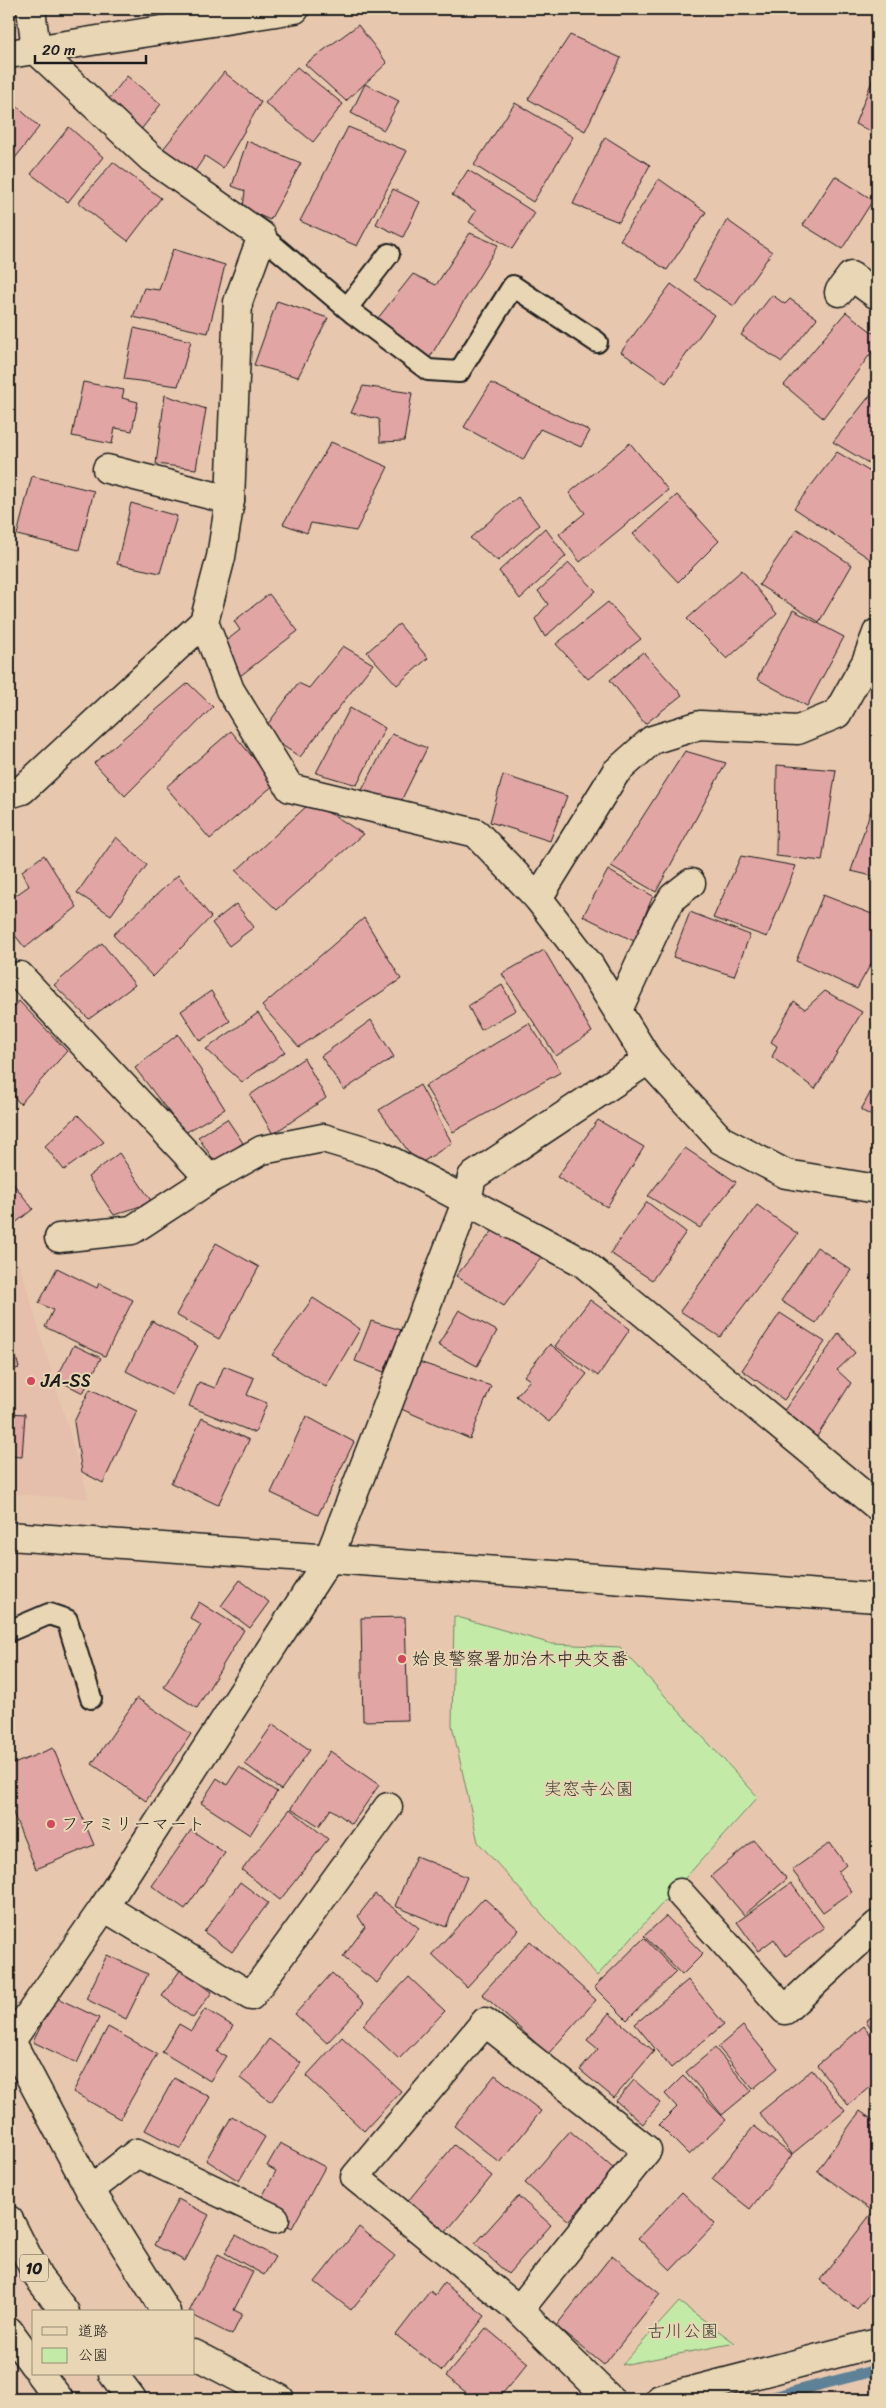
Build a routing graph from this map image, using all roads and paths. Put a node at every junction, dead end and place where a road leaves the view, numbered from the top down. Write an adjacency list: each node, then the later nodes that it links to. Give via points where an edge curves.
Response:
1 (31, 9): 3 (main road)
2 (295, 9): 3 (main road)
3 (36, 50): 4 (main road); 5 (main road, via 151,158)
4 (9, 54)
5 (262, 236): 9 (lane); 12 (main road, via 238,302)
6 (388, 254): 9 (lane)
7 (839, 292): 8 (main road, via 850,276)
8 (877, 295)
9 (347, 308): 10 (lane, via 428,370 459,372 513,286)
10 (597, 342)
11 (106, 469): 12 (main road)
12 (230, 500): 13 (main road)
13 (204, 622): 15 (main road, via 22,790); 17 (main road, via 230,690 290,788 476,833)
14 (877, 633): 17 (main road, via 866,662 837,714 798,730 700,725 652,740 616,772)
15 (9, 794)
16 (690, 883): 19 (main road, via 673,897 662,915)
17 (538, 898): 19 (main road, via 590,966)
18 (12, 975): 21 (main road)
19 (618, 1010): 20 (main road)
20 (648, 1060): 22 (main road, via 721,1140 786,1174); 23 (main road, via 472,1177)
21 (210, 1179): 23 (main road, via 262,1150 323,1138 380,1155); 24 (main road, via 132,1230)
22 (877, 1189)
23 (467, 1200): 25 (main road, via 582,1262); 27 (main road)
24 (59, 1238)
25 (877, 1506)
26 (9, 1536): 27 (main road)
27 (328, 1560): 28 (main road); 33 (main road)
28 (877, 1598)
29 (9, 1631): 30 (lane, via 49,1614 68,1620)
30 (91, 1698)
31 (388, 1807): 33 (main road, via 251,1996)
32 (680, 1893): 34 (main road, via 785,2010)
33 (104, 1907): 35 (main road, via 11,2041)
34 (877, 1925)
35 (90, 2190): 36 (main road, via 137,2153); 39 (main road)
36 (275, 2219)
37 (9, 2220): 38 (main road, 10, via 38,2277)
38 (63, 2310)
39 (165, 2310)
40 (519, 2310): 40 (main road, via 355,2177 485,2022 647,2150); 50 (main road)
41 (9, 2331): 44 (main road)
42 (877, 2343): 51 (main road)
43 (195, 2355): 49 (main road)
44 (32, 2362)
45 (42, 2376): 47 (main road)
46 (115, 2376): 48 (main road)
47 (59, 2399)
48 (132, 2399)
49 (280, 2399)
50 (610, 2399)
51 (660, 2399)

